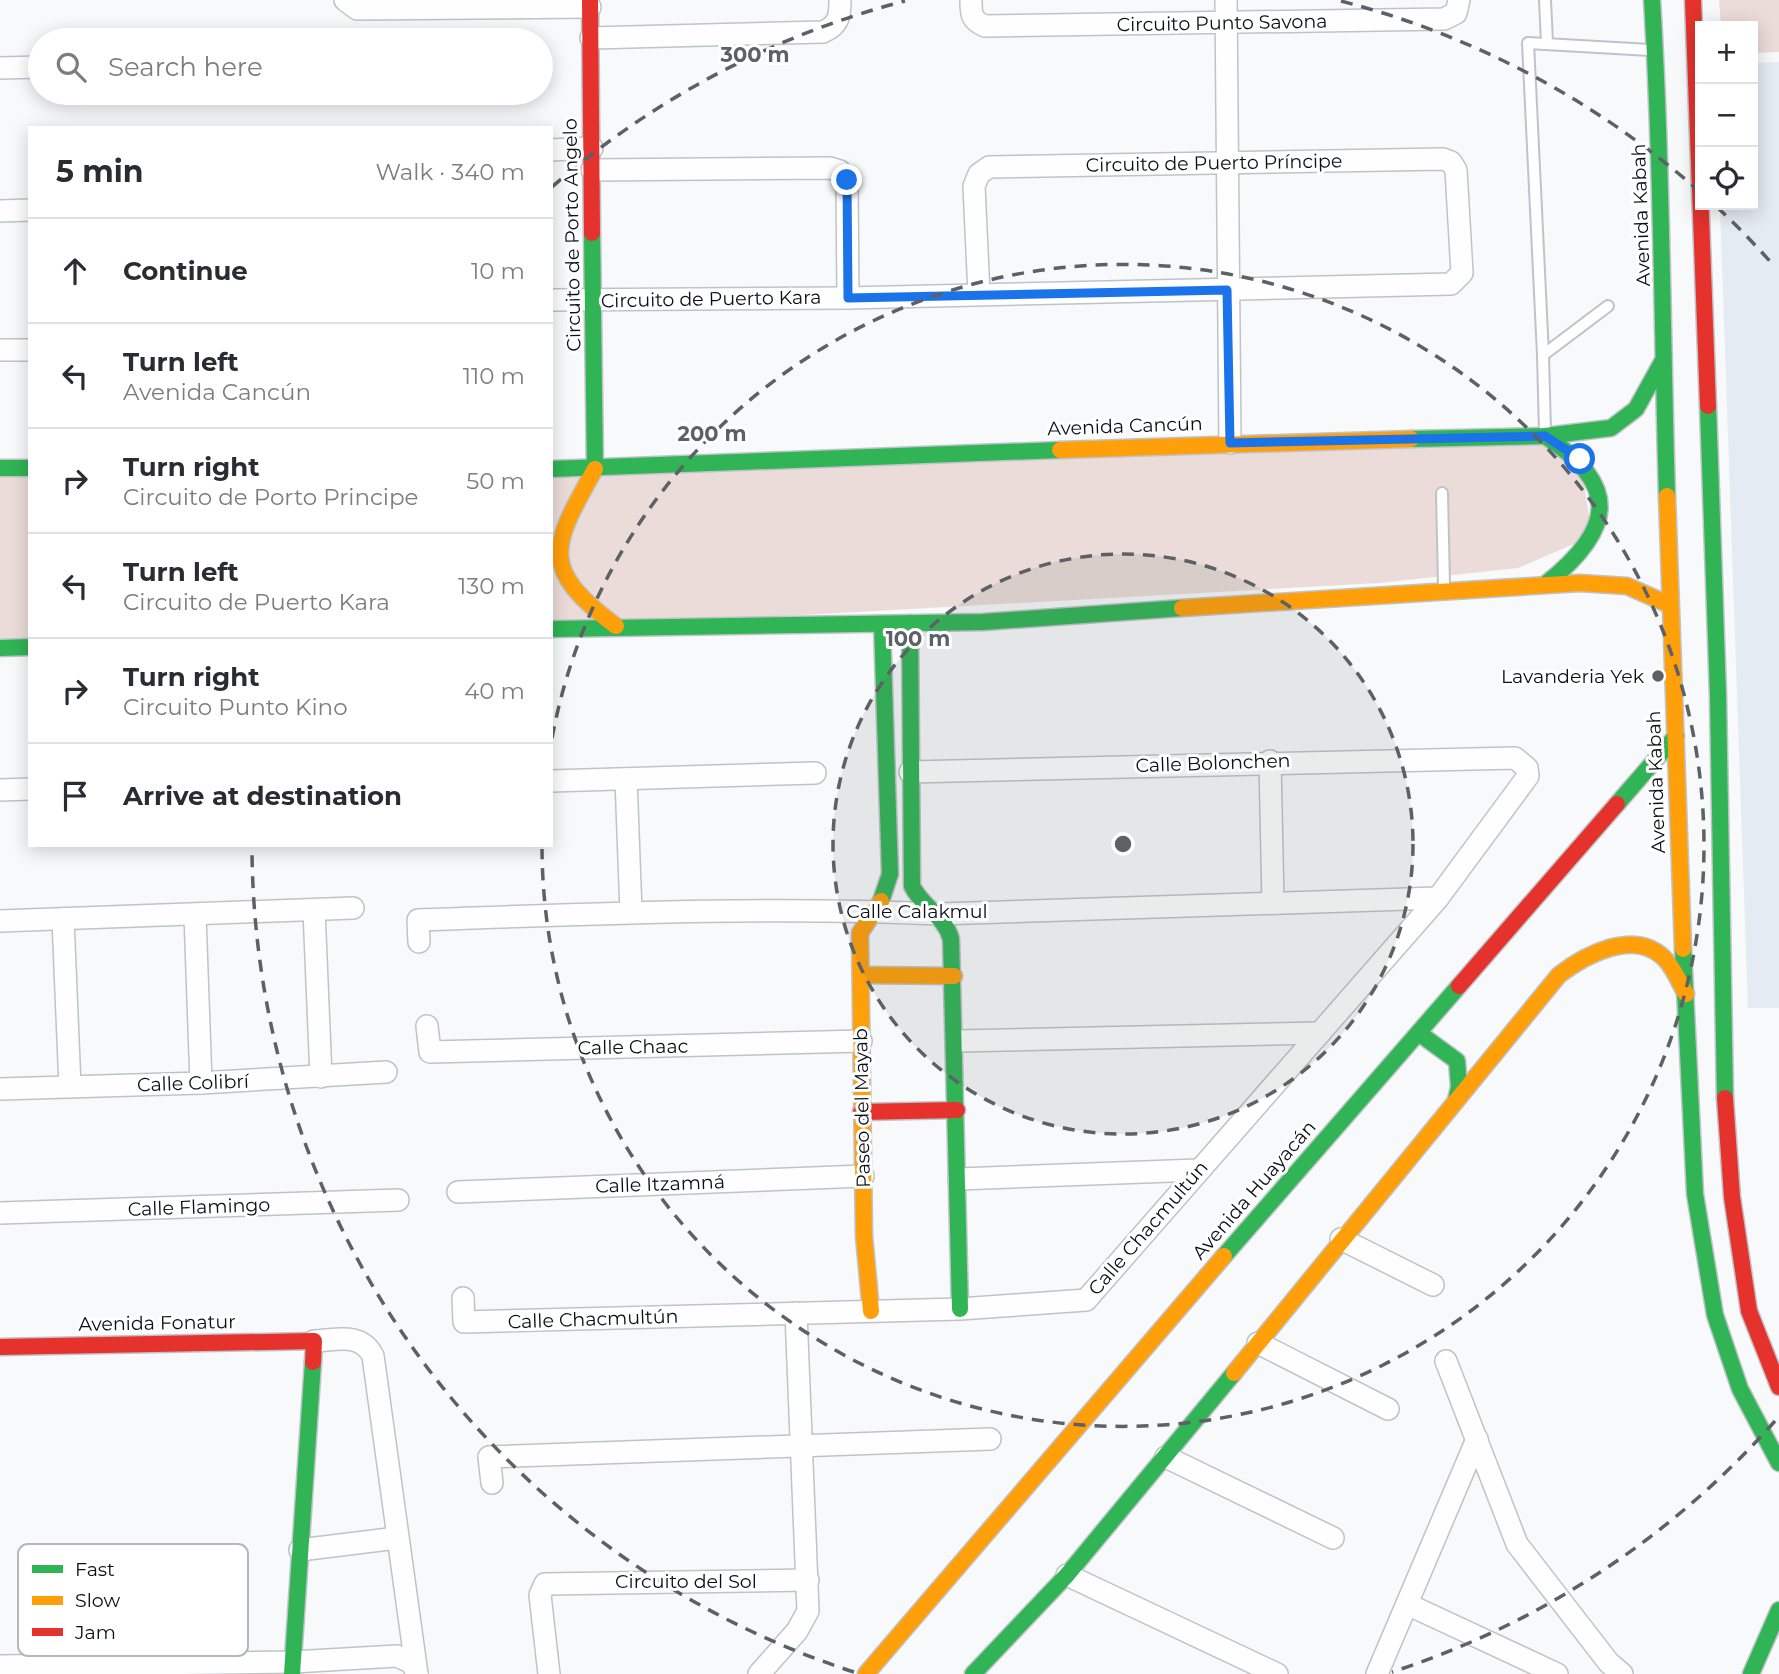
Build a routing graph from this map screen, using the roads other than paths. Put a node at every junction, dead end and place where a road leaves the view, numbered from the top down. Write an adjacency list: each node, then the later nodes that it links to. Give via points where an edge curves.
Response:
1 (345, 0): 10 (street, via 357,9)
2 (840, 0): 12 (street, via 834,28 823,33)
3 (971, 0): 11 (street, Circuito Punto Savona, via 971,15 985,26)
4 (1226, 0): 11 (street)
5 (1545, 0): 13 (lane)
6 (1652, 0): 14 (main road, Avenida Kabah)
7 (1664, 0): 14 (main road)
8 (1693, 0): 83 (main road, via 1718,695)
9 (1459, 1): 11 (street, Circuito Punto Savona, via 1456,13 1444,19)
10 (590, 3): 12 (main road, Circuito de Porto Angelo)
11 (1227, 23): 19 (street)
12 (591, 38): 17 (main road, Circuito de Porto Angelo)
13 (1547, 43): 14 (lane); 32 (lane, via 1528,43)
14 (1655, 50): 33 (main road, Avenida Kabah)
15 (28, 67): 16 (street)
16 (0, 68)
17 (592, 148): 18 (street); 20 (main road, Circuito de Porto Angelo)
18 (553, 150)
19 (1229, 162): 23 (street, Circuito de Puerto Príncipe, via 1451,162 1456,170 1462,273); 24 (street); 25 (street, Circuito de Puerto Príncipe, via 989,167 979,174 974,186)
20 (592, 170): 26 (street, via 830,167 840,171 847,180); 28 (main road, Circuito de Porto Angelo)
21 (28, 210): 22 (street)
22 (0, 211)
23 (1458, 280): 24 (street, Circuito de Puerto Kara, via 1451,284)
24 (1227, 290): 25 (street, Circuito de Puerto Kara); 35 (street)
25 (979, 294): 26 (street, Circuito de Puerto Kara)
26 (848, 298): 28 (street, Circuito de Puerto Kara)
27 (553, 300): 28 (street, Circuito de Puerto Kara)
28 (594, 301): 39 (main road, Circuito de Porto Angelo)
29 (1608, 306): 32 (lane)
30 (0, 350): 31 (street)
31 (28, 350)
32 (1543, 355): 34 (lane)
33 (1663, 359): 34 (main road, Avenida Cancún, via 1636,409 1611,428); 43 (main road, Avenida Kabah)
34 (1545, 436): 35 (main road, Avenida Cancún); 41 (main road, via 1580,459 1598,491 1592,536 1583,552)
35 (1230, 443): 39 (main road, Avenida Cancún)
36 (0, 468): 37 (main road)
37 (28, 468)
38 (553, 469): 39 (main road, Avenida Cancún)
39 (596, 469): 46 (main road, via 564,523 559,559 575,593)
40 (1442, 493): 42 (lane)
41 (1548, 583): 42 (main road); 43 (main road, via 1628,585 1653,592)
42 (1445, 591): 45 (main road)
43 (1670, 606): 50 (main road, Avenida Kabah)
44 (882, 624): 45 (main road); 46 (main road); 63 (main road, Paseo del Mayab, via 890,874 887,894)
45 (910, 624): 53 (main road)
46 (616, 626): 47 (main road)
47 (553, 629)
48 (28, 647): 49 (main road)
49 (0, 648)
50 (1676, 736): 72 (main road, Avenida Kabah); 75 (main road, Avenida Huayacán)
51 (1516, 758): 52 (street, Calle Bolonchen); 59 (street, Calle Chacmultún, via 1527,768 1525,783)
52 (1270, 761): 53 (street, Calle Bolonchen); 60 (street)
53 (910, 772): 65 (main road, via 912,886 917,899)
54 (815, 773): 55 (street)
55 (626, 779): 56 (street); 64 (street)
56 (553, 781)
57 (28, 789): 58 (street)
58 (0, 790)
59 (1438, 898): 60 (street, Calle Calakmul); 74 (street, Calle Chacmultún)
60 (1273, 903): 65 (street, Calle Calakmul)
61 (353, 908): 62 (street)
62 (314, 910): 66 (street); 79 (street)
63 (877, 911): 64 (street, Calle Calakmul); 65 (street, Calle Calakmul); 70 (main road, Paseo del Mayab, via 860,933)
64 (631, 912): 69 (street, Calle Calakmul, via 418,920)
65 (939, 914): 71 (main road, via 949,926)
66 (195, 915): 67 (street); 80 (street)
67 (63, 919): 68 (street); 81 (street)
68 (0, 920)
69 (419, 942)
70 (861, 975): 71 (main road); 76 (main road, Paseo del Mayab)
71 (954, 975): 77 (main road)
72 (1688, 997): 83 (main road); 84 (main road, via 1660,955 1613,946 1580,957 1559,975); 109 (main road, Avenida Kabah, via 1695,1194 1715,1315 1740,1389)
73 (427, 1026): 76 (street, Calle Chaac, via 430,1052)
74 (1320, 1033): 77 (street); 87 (street, Calle Chacmultún)
75 (1420, 1034): 84 (main road, via 1457,1061); 125 (main road, Avenida Huayacán, via 1070,1432)
76 (861, 1041): 86 (main road, Paseo del Mayab)
77 (956, 1041): 85 (main road)
78 (386, 1072): 79 (street, Calle Colibrí)
79 (321, 1077): 80 (street, Calle Colibrí)
80 (201, 1083): 81 (street, Calle Colibrí)
81 (70, 1087): 82 (street, Calle Colibrí)
82 (0, 1088)
83 (1725, 1099): 103 (main road, via 1732,1197 1749,1311)
84 (1456, 1100): 93 (main road)
85 (957, 1110): 86 (main road); 89 (main road)
86 (861, 1112): 88 (main road, Paseo del Mayab)
87 (1198, 1170): 89 (street); 96 (street, Calle Chacmultún, via 1086,1300)
88 (863, 1177): 90 (street, Calle Itzamná); 97 (main road, Paseo del Mayab)
89 (959, 1179): 96 (main road)
90 (458, 1192)
91 (398, 1200): 92 (street, Calle Flamingo)
92 (0, 1213)
93 (1341, 1240): 94 (street); 100 (main road)
94 (1433, 1285)
95 (463, 1298): 98 (street, Calle Chacmultún, via 464,1322)
96 (960, 1309): 97 (street, Calle Chacmultún)
97 (871, 1311): 98 (street, Calle Chacmultún)
98 (796, 1313): 107 (street)
99 (314, 1341): 101 (main road, Avenida Fonatur); 111 (street, via 359,1339 373,1356); 113 (main road)
100 (1258, 1343): 104 (street); 108 (main road)
101 (0, 1347)
102 (1446, 1361): 106 (street)
103 (1779, 1387)
104 (1388, 1409)
105 (990, 1439): 107 (street)
106 (1478, 1439): 116 (street); 130 (street, via 1517,1544)
107 (802, 1448): 110 (street, via 489,1457); 115 (street)
108 (1166, 1457): 112 (street); 114 (main road)
109 (1779, 1463)
110 (492, 1483)
111 (397, 1538): 113 (street); 122 (street)
112 (1333, 1538)
113 (300, 1550): 121 (main road)
114 (1067, 1575): 126 (main road); 127 (street)
115 (808, 1580): 123 (street, Circuito del Sol, via 545,1584 540,1595); 124 (street, via 808,1611 797,1631)
116 (1407, 1604): 128 (street); 129 (street)
117 (1779, 1609): 120 (main road)
118 (1779, 1628): 120 (main road)
119 (0, 1666): 121 (street)
120 (1754, 1667)
121 (293, 1668): 122 (street, via 397,1656)
122 (415, 1670)
123 (549, 1674)
124 (759, 1674)
125 (866, 1674)
126 (973, 1674)
127 (1278, 1674)
128 (1377, 1674)
129 (1557, 1674)
130 (1622, 1674)

